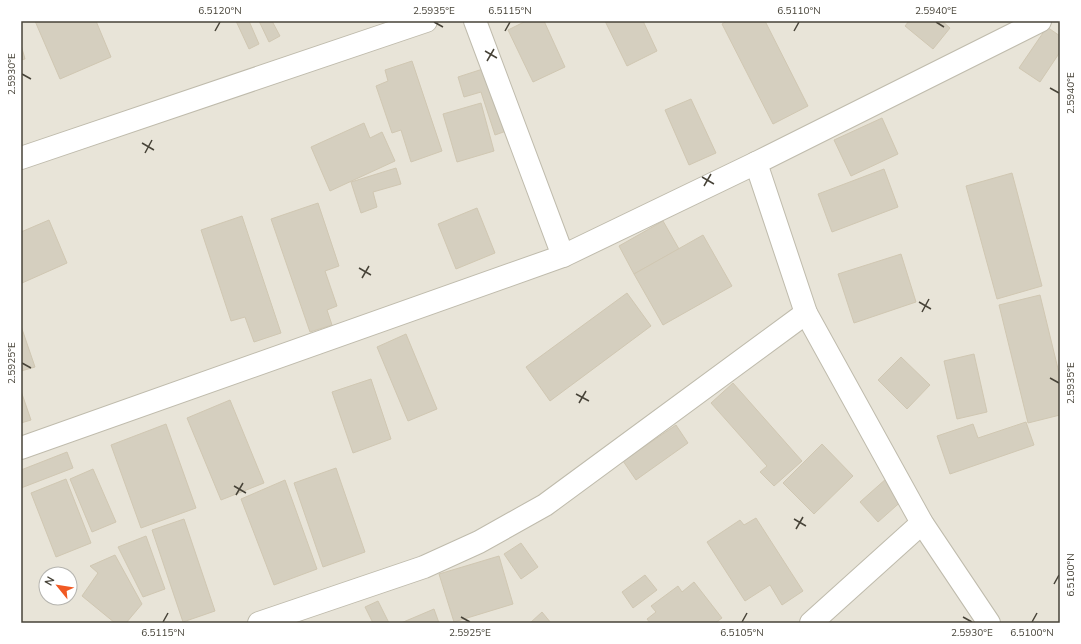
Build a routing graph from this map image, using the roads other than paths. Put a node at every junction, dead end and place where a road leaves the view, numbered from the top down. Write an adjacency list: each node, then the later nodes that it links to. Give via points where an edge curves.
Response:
1 (426, 21): 4 (street)
2 (475, 21): 6 (street)
3 (1040, 21): 5 (street)
4 (21, 158)
5 (756, 163): 6 (street); 7 (street)
6 (563, 256): 8 (street)
7 (806, 313): 9 (street); 10 (street, via 538,509 479,542 424,567)
8 (21, 448)
9 (922, 523): 11 (street); 12 (street)
10 (259, 623)
11 (811, 623)
12 (989, 623)

